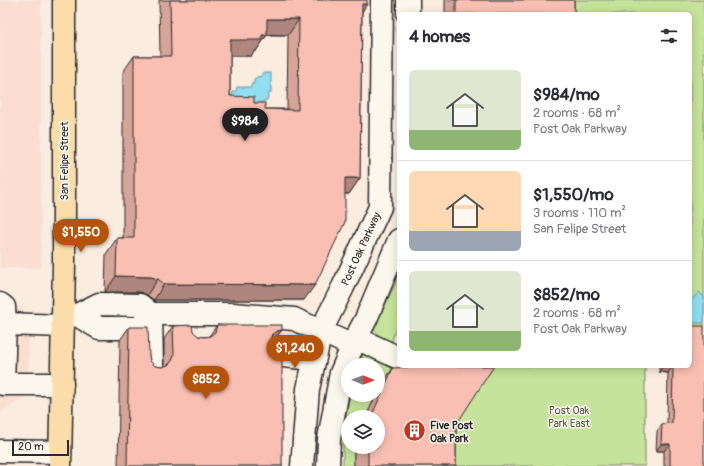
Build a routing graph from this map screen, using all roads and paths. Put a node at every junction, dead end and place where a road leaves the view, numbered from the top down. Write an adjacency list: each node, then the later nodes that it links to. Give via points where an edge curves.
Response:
1 (64, 0): 8 (main road, San Felipe Street, via 64,248)
2 (382, 0): 9 (street, Post Oak Parkway, via 380,207)
3 (408, 0): 4 (street)
4 (408, 12)
5 (397, 245): 10 (street)
6 (2, 314): 8 (street); 15 (street, via 3,384)
7 (151, 314): 8 (street, via 140,328 99,328); 9 (street, via 195,323 233,314 294,319); 14 (street)
8 (68, 319): 15 (main road, San Felipe Street)
9 (321, 331): 10 (street); 13 (street, Post Oak Parkway)
10 (354, 342): 12 (street); 19 (street, via 341,373 329,439)
11 (272, 355): 13 (street)
12 (397, 357)
13 (314, 359): 18 (street, Post Oak Parkway, via 308,389)
14 (152, 368)
15 (62, 384): 17 (main road, San Felipe Street)
16 (0, 451): 17 (street)
17 (60, 459)
18 (302, 466)
19 (328, 466)

